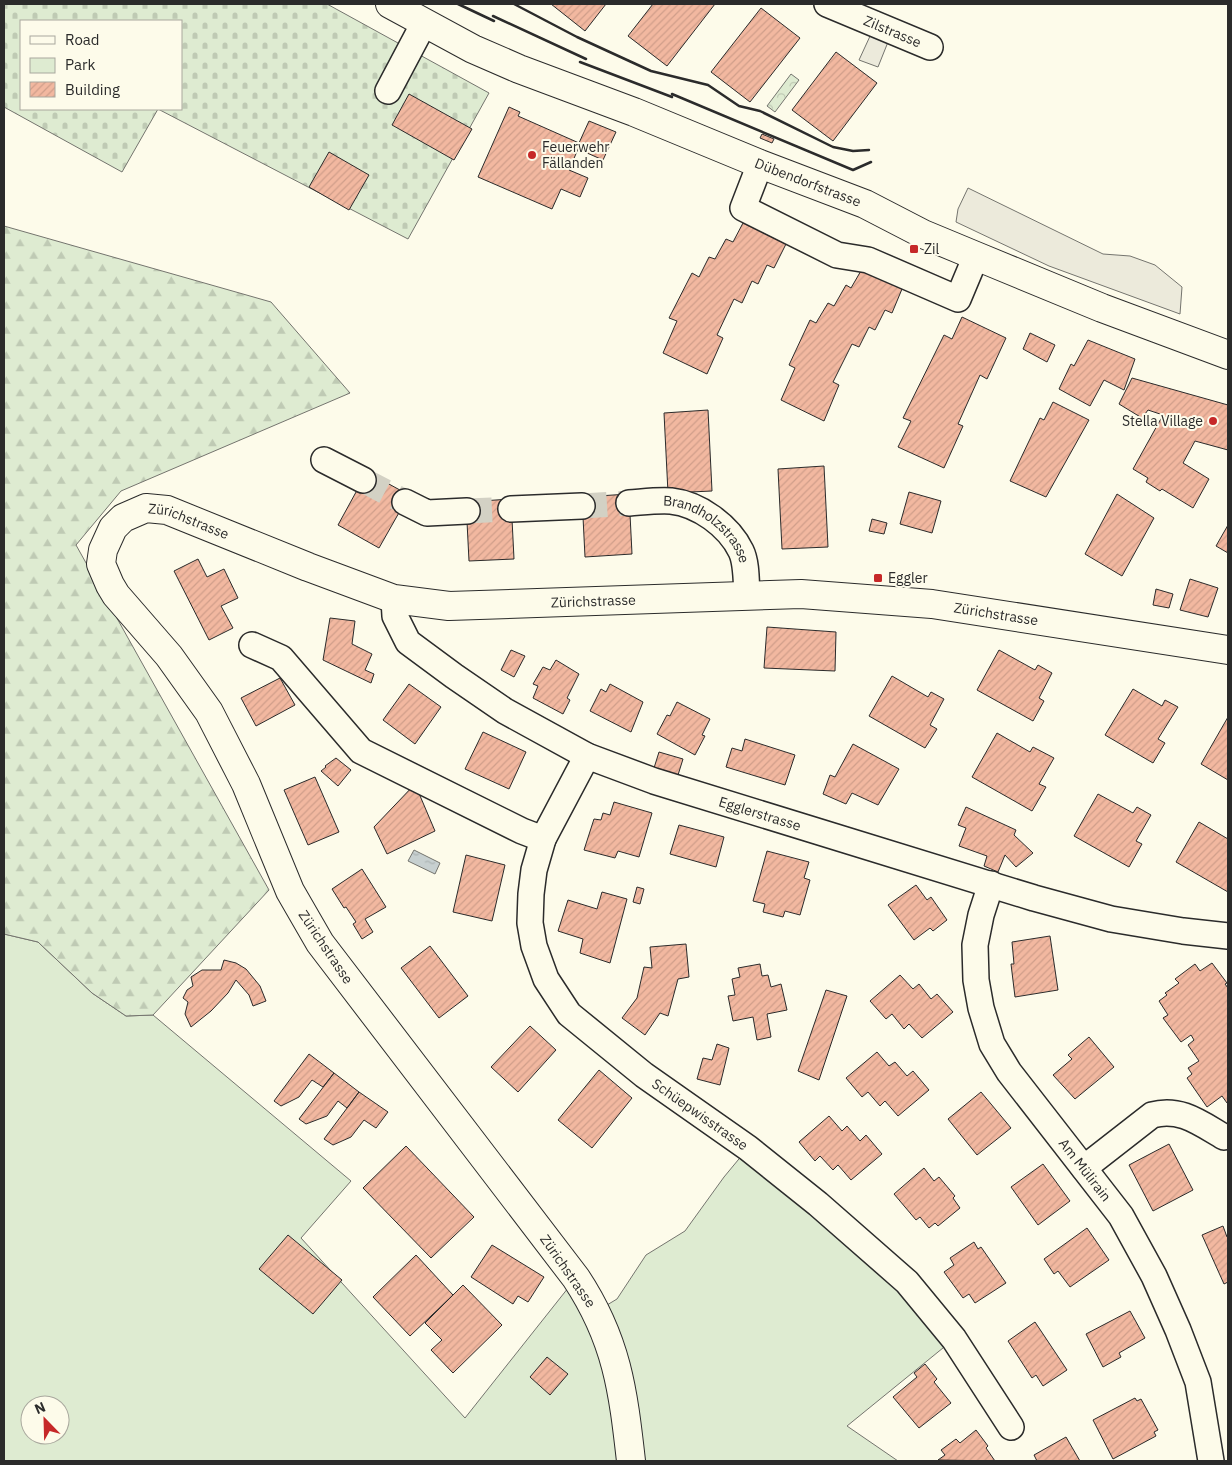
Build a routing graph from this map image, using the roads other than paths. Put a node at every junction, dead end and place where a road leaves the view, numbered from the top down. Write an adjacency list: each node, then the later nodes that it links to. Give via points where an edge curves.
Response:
1 (390, 4): 3 (main road, Dübendorfstrasse)
2 (827, 4): 4 (street, Zilstrasse)
3 (424, 23): 5 (street); 6 (main road, Dübendorfstrasse, via 519,69)
4 (930, 47)
5 (388, 91)
6 (760, 164): 7 (main road, Dübendorfstrasse, via 865,204 923,234); 7 (street, via 743,208 837,255 868,260 958,299)
7 (976, 256): 8 (main road, Dübendorfstrasse)
8 (1228, 355)
9 (324, 460): 10 (street)
10 (363, 480)
11 (405, 502): 15 (street, via 427,513)
12 (629, 503): 16 (street, Brandholzstrasse, via 672,501 697,509 719,524 742,552)
13 (582, 506): 14 (street)
14 (511, 509)
15 (467, 511)
16 (747, 596): 17 (main road, Zürichstrasse, via 475,606); 19 (main road, Zürichstrasse, via 801,594 932,604)
17 (394, 599): 20 (street, Egglerstrasse, via 395,616 408,642 505,712); 27 (main road, Zürichstrasse, via 158,508 146,508 123,518 113,528 103,550 102,564 116,595 169,656 208,712 246,784 290,891 320,943 592,1303 605,1330 619,1376)
18 (252, 645): 21 (street, via 281,658 361,751)
19 (1228, 650)
20 (586, 756): 21 (street, Schüepwisstrasse); 22 (street, Egglerstrasse, via 654,781)
21 (543, 839): 26 (street, Schüepwisstrasse, via 534,870 530,924 546,979 569,1014 644,1075 748,1148 907,1282 954,1338)
22 (991, 884): 23 (street, Egglerstrasse, via 1111,919); 25 (street, Am Mülirain, via 975,945 976,980 992,1044 1009,1072)
23 (1228, 936)
24 (1224, 1137): 25 (street, via 1176,1112 1163,1112 1152,1115)
25 (1084, 1168): 28 (street, Am Mülirain, via 1122,1216 1178,1330 1198,1382)
26 (1011, 1427)
27 (631, 1461)
28 (1211, 1461)

